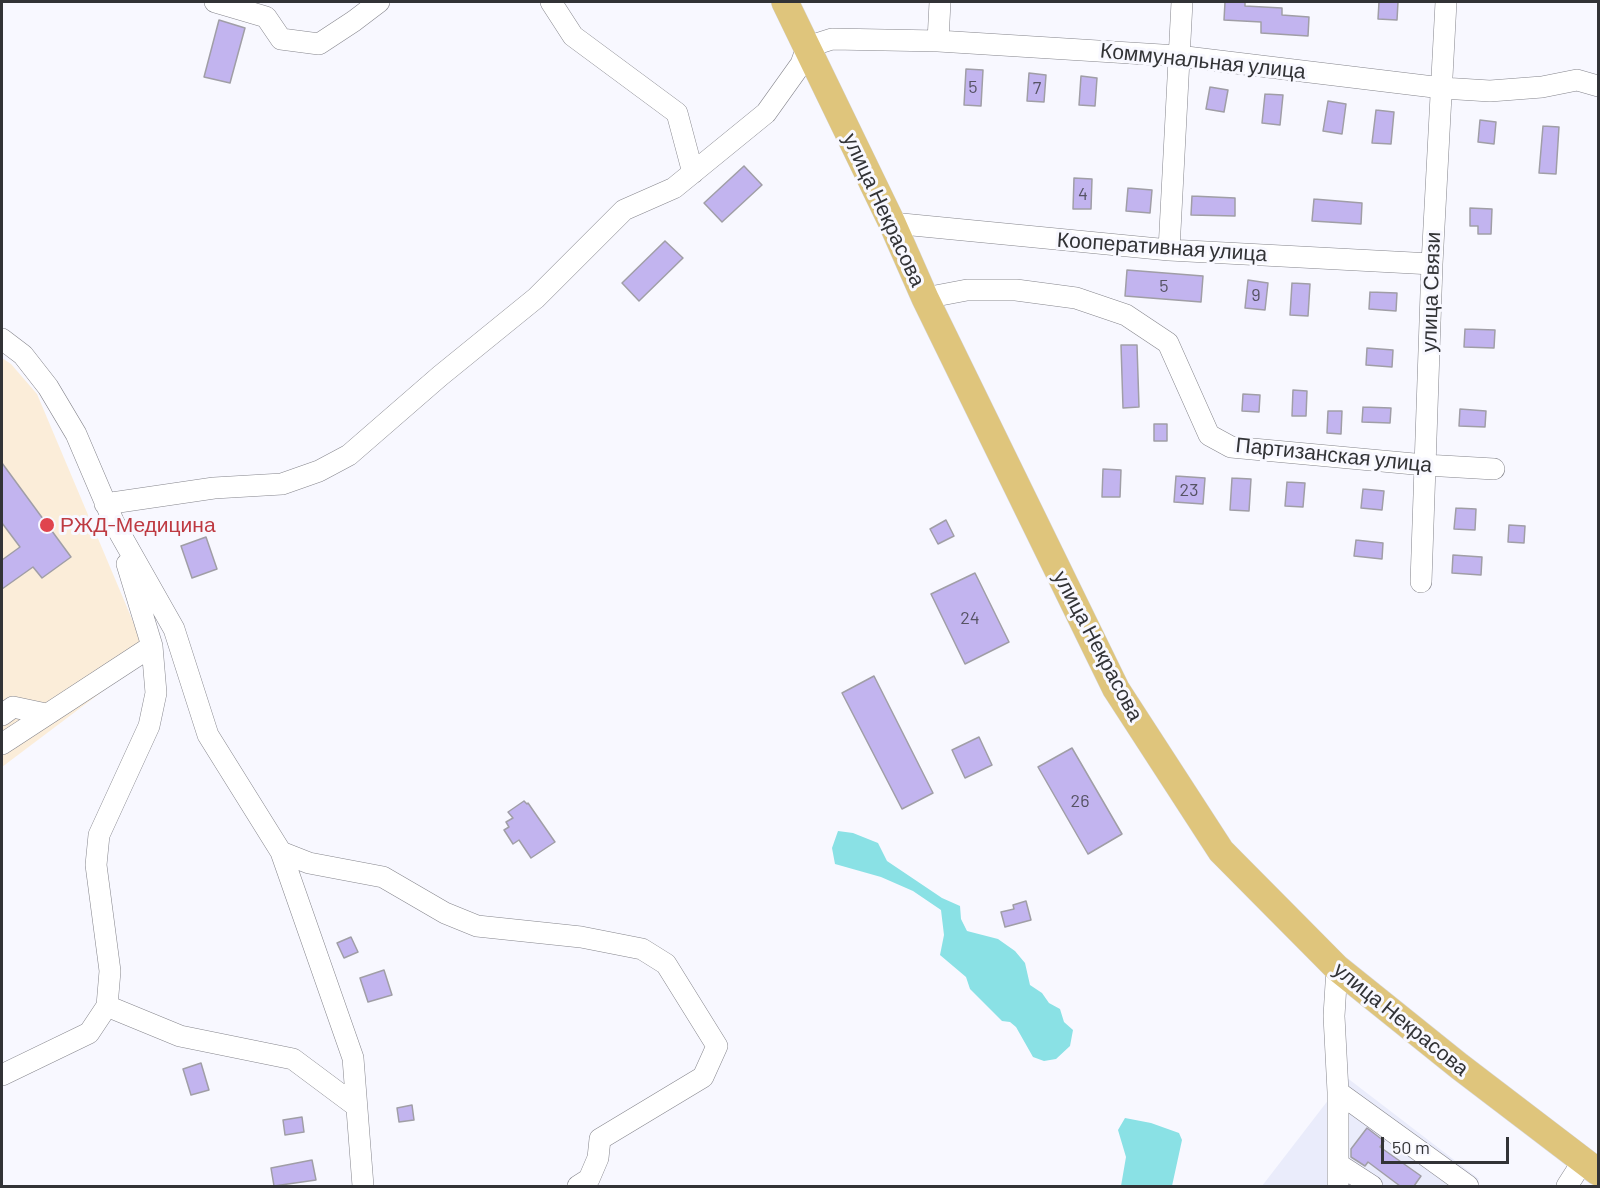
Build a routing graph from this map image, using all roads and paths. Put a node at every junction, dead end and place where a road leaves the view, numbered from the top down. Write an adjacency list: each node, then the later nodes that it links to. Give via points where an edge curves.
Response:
1 (215, 2): 8 (street)
2 (379, 2): 8 (street, via 319,44 281,39)
3 (551, 2): 14 (street, via 573,36 677,113)
4 (785, 2): 10 (main road, улица Некрасова)
5 (940, 2): 9 (street)
6 (1182, 2): 11 (street)
7 (1446, 2): 13 (street, улица Связи)
8 (268, 9)
9 (938, 41): 10 (street, Коммунальная улица, via 832,39); 11 (street, Коммунальная улица)
10 (807, 47): 14 (street, via 801,64 766,113); 15 (main road, улица Некрасова)
11 (1178, 56): 13 (street, Коммунальная улица); 16 (street)
12 (1599, 86): 13 (street, Коммунальная улица, via 1577,80 1490,91)
13 (1442, 88): 17 (street, улица Связи)
14 (693, 173): 22 (street, via 674,188 624,210 537,298 349,455 282,484 214,488)
15 (892, 223): 16 (street, Кооперативная улица); 18 (main road, улица Некрасова)
16 (1169, 250): 17 (street, Кооперативная улица)
17 (1432, 264): 20 (street, улица Связи)
18 (925, 298): 20 (street, Партизанская улица, via 967,290 1016,290 1076,298 1126,315 1168,343 1209,435 1231,447); 29 (main road, улица Некрасова, via 1116,689 1221,851)
19 (2, 340): 22 (street, via 23,355 48,387 76,434)
20 (1425, 465): 21 (street, Партизанская улица); 23 (street, улица Связи)
21 (1494, 469)
22 (109, 514): 24 (street); 28 (street, via 174,629 208,735)
23 (1421, 582)
24 (152, 646): 25 (street); 30 (street, via 156,693 149,726 99,835 96,865 110,971)
25 (46, 714): 26 (street, via 13,707); 27 (street)
26 (2, 715)
27 (2, 744)
28 (281, 852): 33 (street, via 353,1058); 38 (street, via 309,863 383,877 445,913 477,926 581,937 642,949 666,964 717,1046 704,1077 600,1139 598,1158 589,1179)
29 (1337, 968): 32 (street, via 1334,1016); 35 (main road, улица Некрасова)
30 (107, 1006): 31 (street, via 89,1033); 33 (street, via 180,1036 293,1059)
31 (2, 1075)
32 (1338, 1092): 34 (street); 36 (street)
33 (356, 1106): 37 (street)
34 (1338, 1164): 39 (street); 40 (street)
35 (1591, 1166): 41 (street)
36 (1464, 1185)
37 (363, 1186)
38 (579, 1186)
39 (1338, 1186)
40 (1372, 1186)
41 (1567, 1186)

